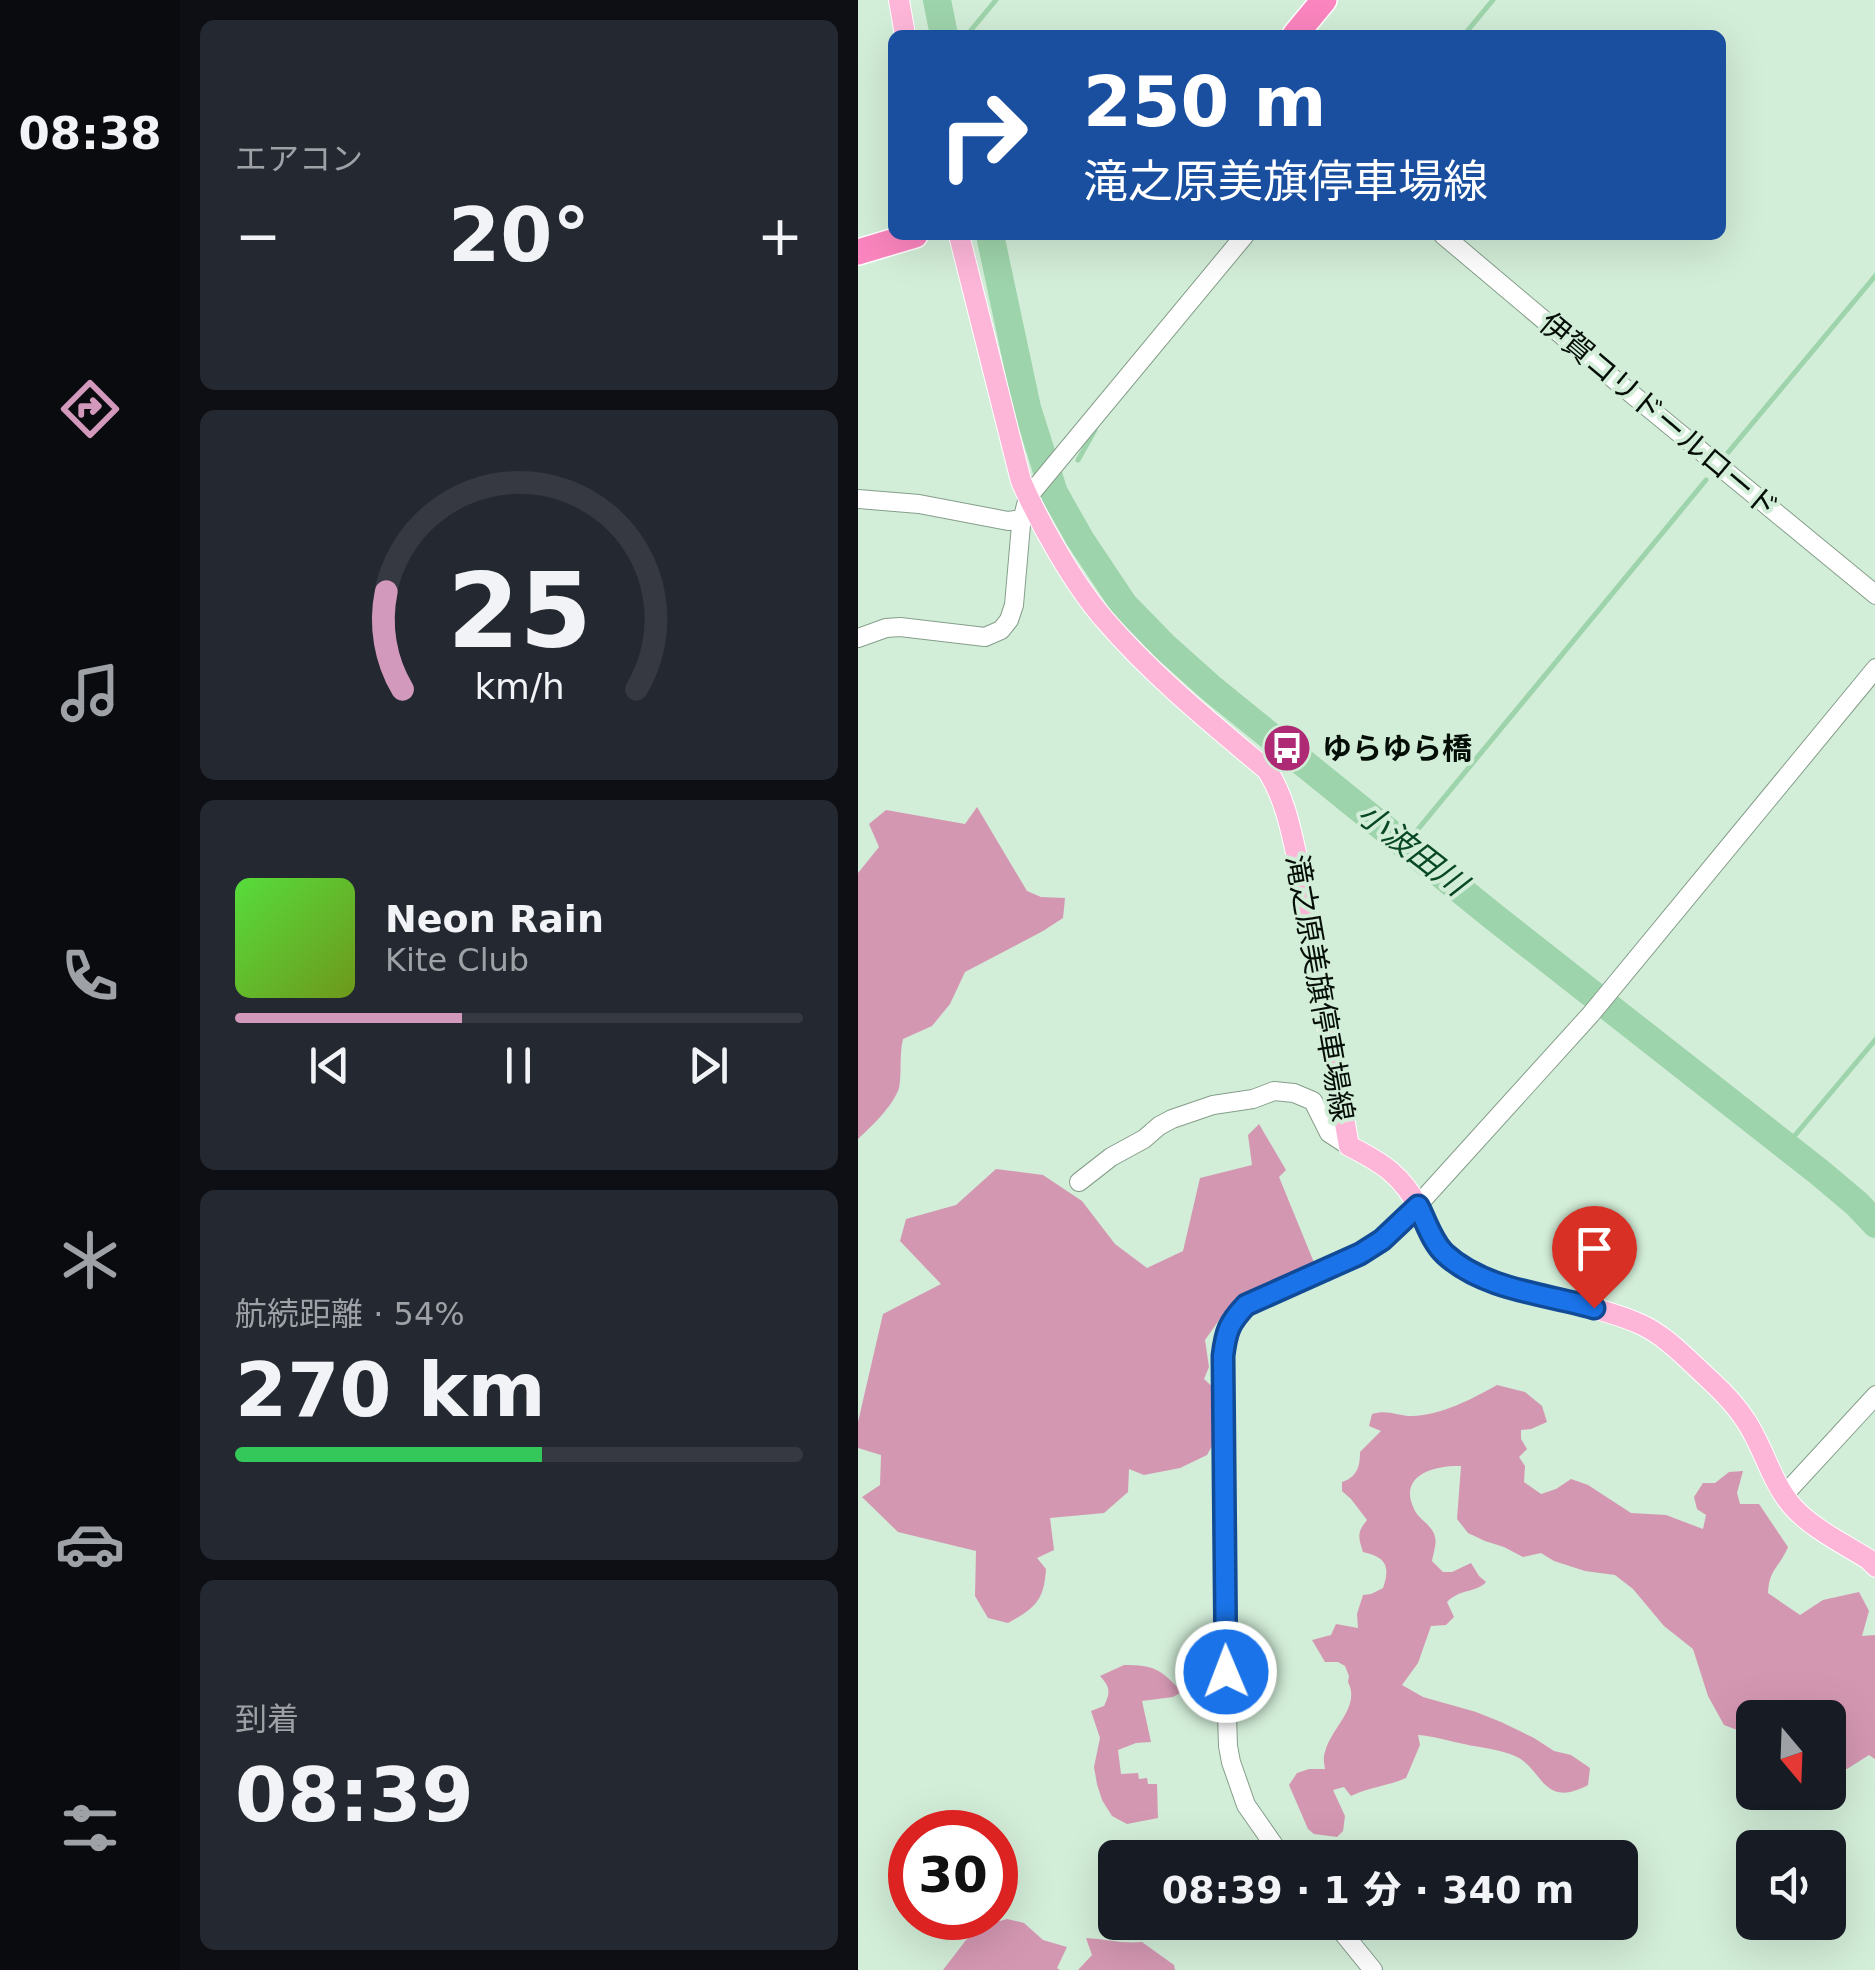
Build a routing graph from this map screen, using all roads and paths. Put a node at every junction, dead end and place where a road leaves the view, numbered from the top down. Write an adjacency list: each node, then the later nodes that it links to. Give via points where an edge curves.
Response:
1 (899, 0): 3 (main road)
2 (1324, 0): 4 (highway)
3 (904, 30)
4 (1299, 30)
5 (898, 240): 9 (highway)
6 (960, 240): 10 (main road, 滝之原美旗停車場線, via 1021,481)
7 (1242, 240): 10 (street)
8 (1449, 240): 13 (street, 伊賀コリドールロード)
9 (858, 252)
10 (1034, 490): 12 (street); 16 (main road, 滝之原美旗停車場線, via 1038,517 1104,620 1275,783 1298,862)
11 (858, 499): 12 (street)
12 (1023, 520): 14 (street, via 1014,606 1001,630 985,636 886,628)
13 (1876, 595)
14 (858, 638)
15 (1876, 668): 18 (street, via 1591,1014)
16 (1349, 1146): 17 (street, via 1329,1134 1313,1101 1274,1091 1159,1126); 18 (main road, 滝之原美旗停車場線, via 1392,1171)
17 (1079, 1182)
18 (1418, 1206): 20 (main road, 滝之原美旗停車場線, via 1446,1255 1482,1278 1619,1316 1663,1338 1746,1422); 22 (street, via 1360,1254 1246,1305 1226,1332 1228,1746 1246,1805)
19 (1876, 1396): 20 (street)
20 (1784, 1495): 21 (main road, 滝之原美旗停車場線, via 1807,1520)
21 (1876, 1567)
22 (1271, 1840)
23 (1349, 1940): 24 (street)
24 (1373, 1970)

